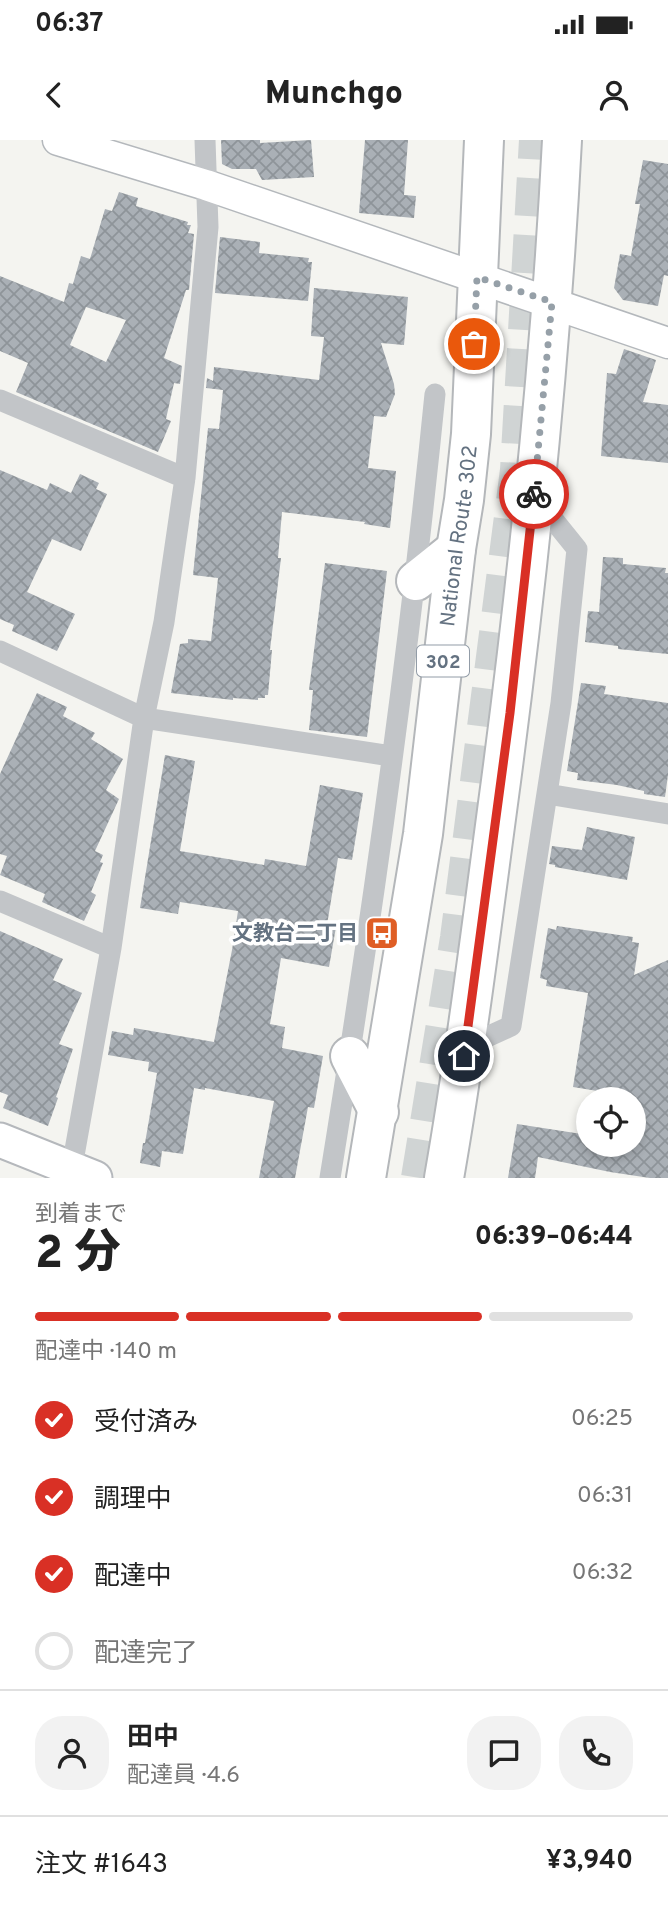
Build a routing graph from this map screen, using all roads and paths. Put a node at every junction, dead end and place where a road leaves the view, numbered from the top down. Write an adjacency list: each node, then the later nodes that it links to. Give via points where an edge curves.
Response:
1 (58, 140): 5 (street)
2 (205, 140): 5 (street)
3 (484, 140): 6 (highway, National Route 302 / 302)
4 (562, 140): 7 (highway)
5 (206, 185): 6 (street); 11 (street, via 208,227)
6 (477, 277): 7 (street); 13 (highway, National Route 302 / 302, via 471,434)
7 (552, 302): 8 (street); 12 (highway)
8 (668, 343)
9 (435, 394): 14 (street)
10 (0, 400): 11 (street)
11 (185, 478): 16 (street, via 164,622)
12 (534, 495): 18 (street, via 577,549); 22 (highway)
13 (456, 550): 14 (highway); 24 (highway, National Route 302 / 302, via 423,834)
14 (416, 581): 17 (street)
15 (0, 652): 16 (street)
16 (144, 718): 17 (street); 21 (street)
17 (391, 756): 23 (street)
18 (547, 794): 19 (street); 22 (street, via 511,1026)
19 (668, 814)
20 (0, 901): 21 (street)
21 (111, 948): 26 (street)
22 (465, 1047): 29 (highway)
23 (350, 1056): 24 (highway); 27 (street)
24 (379, 1112): 28 (highway, National Route 302 / 302)
25 (0, 1140): 26 (main road)
26 (79, 1175)
27 (330, 1178)
28 (366, 1178)
29 (444, 1178)

